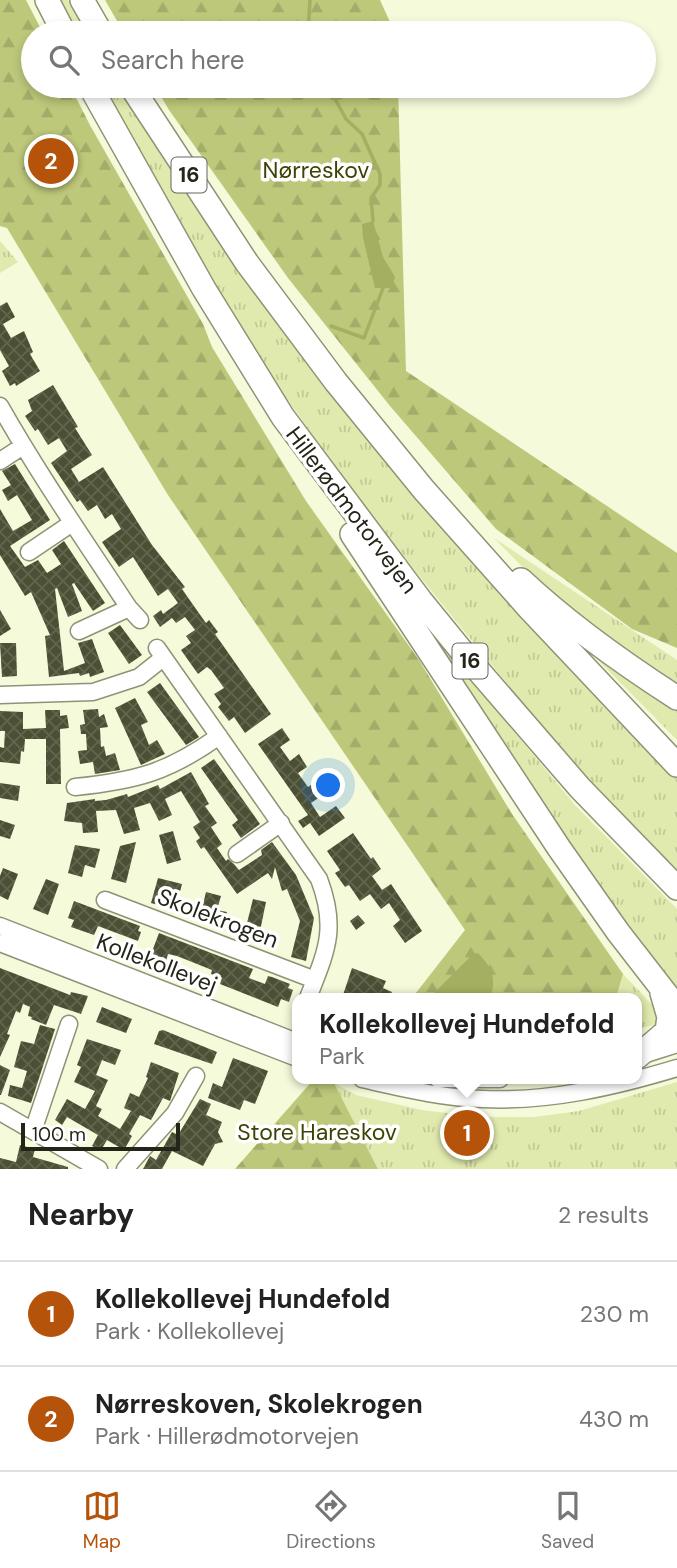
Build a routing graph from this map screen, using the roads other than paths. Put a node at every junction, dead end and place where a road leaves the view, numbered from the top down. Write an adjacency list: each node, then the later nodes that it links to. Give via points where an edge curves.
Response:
1 (47, 0): 3 (highway)
2 (82, 0): 4 (highway)
3 (58, 21)
4 (94, 21)
5 (97, 98): 8 (highway, Hillerødmotorvejen / 16, via 204,289)
6 (139, 98): 11 (highway, 16, via 247,263)
7 (0, 405): 9 (street)
8 (283, 417): 22 (highway, Hillerødmotorvejen / 16, via 465,655 580,788); 27 (highway, via 314,477 520,790)
9 (23, 446): 10 (street); 12 (street)
10 (0, 461)
11 (424, 490): 16 (highway, via 555,612); 18 (highway, 16)
12 (72, 523): 13 (street); 14 (street, via 134,614)
13 (29, 552)
14 (79, 631)
15 (0, 695): 17 (street, via 93,692 139,677 160,653)
16 (677, 698)
17 (219, 736): 19 (street, via 191,757 154,774); 20 (street)
18 (677, 765)
19 (75, 787)
20 (281, 823): 21 (street); 26 (street, via 319,879 326,898 329,937)
21 (237, 854)
22 (677, 888)
23 (105, 900): 26 (street, Skolekrogen)
24 (0, 926): 31 (street, Kollekollevej)
25 (0, 943): 32 (street, Kollekollevej)
26 (315, 980): 28 (street)
27 (659, 987): 29 (highway); 34 (highway, via 669,1017 667,1031)
28 (310, 993)
29 (677, 1008)
30 (69, 1024): 42 (street)
31 (292, 1043)
32 (292, 1043)
33 (677, 1044): 35 (street)
34 (642, 1053)
35 (642, 1055)
36 (677, 1068): 38 (street)
37 (196, 1076): 44 (street, via 175,1113)
38 (642, 1077)
39 (385, 1084): 40 (street, via 437,1095 509,1100)
40 (616, 1084)
41 (0, 1112): 42 (street)
42 (33, 1131): 43 (street)
43 (99, 1169)
44 (125, 1169)

